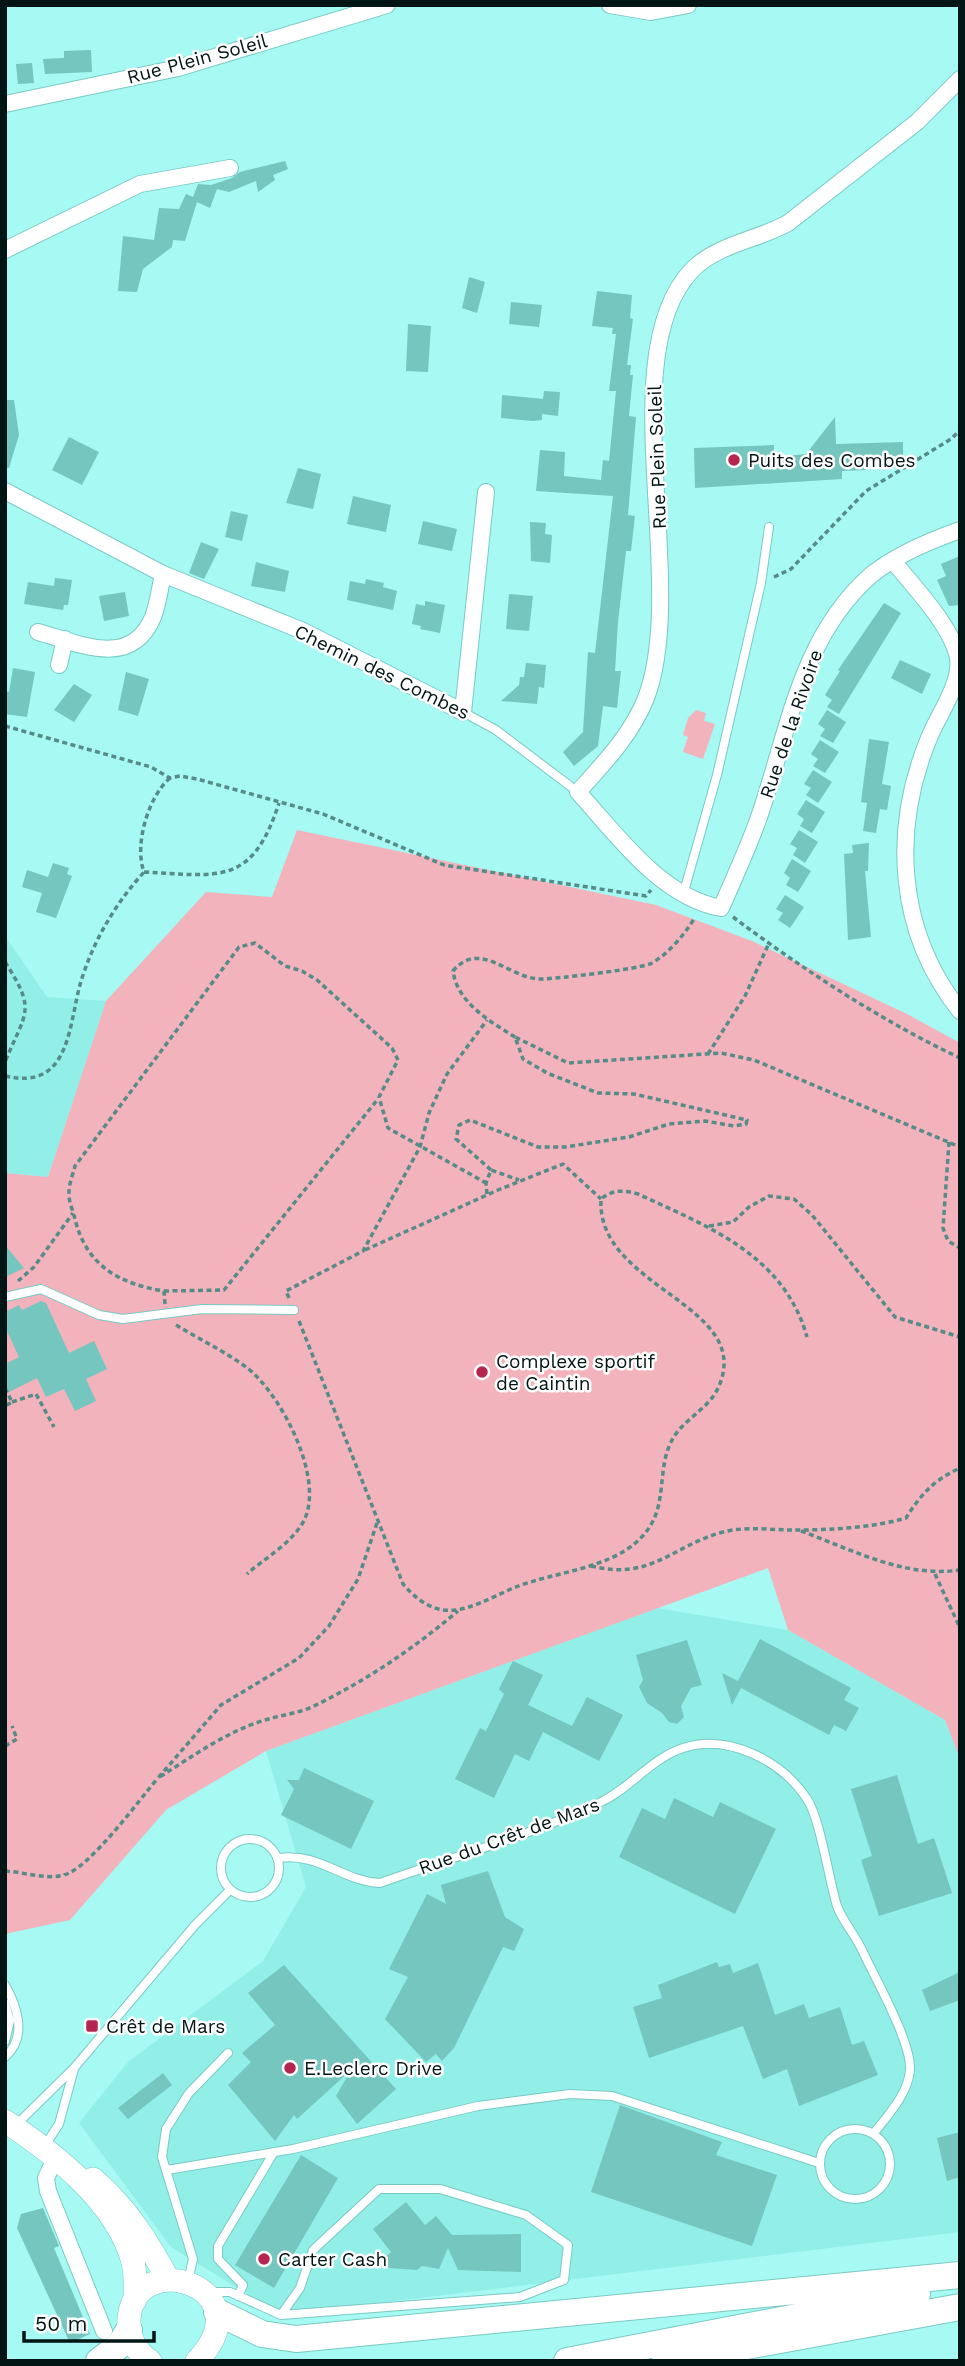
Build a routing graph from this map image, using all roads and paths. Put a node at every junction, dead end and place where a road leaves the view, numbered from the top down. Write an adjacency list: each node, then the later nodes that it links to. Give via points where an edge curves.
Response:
1 (387, 5): 5 (street, Rue Plein Soleil, via 178,68)
2 (610, 5): 3 (street, via 651,12)
3 (688, 5)
4 (960, 79): 22 (street, Rue Plein Soleil, via 917,122 788,223 709,257 677,288 667,312 654,375 660,611 655,667 631,727)
5 (5, 104)
6 (230, 168): 7 (street, via 140,184)
7 (5, 250)
8 (960, 430): 15 (path, via 866,491 791,569)
9 (5, 491): 14 (street, Chemin des Combes)
10 (486, 492): 19 (street)
11 (769, 527): 15 (lane)
12 (960, 530): 13 (street, Rue de la Rivoire)
13 (893, 561): 28 (street, Rue de la Rivoire, via 848,599 813,652 758,819); 31 (street, via 945,629 958,659 957,677 915,782 906,859 912,923 938,982)
14 (163, 574): 17 (street, via 148,627 126,647 113,651); 19 (street, Chemin des Combes, via 303,631)
15 (761, 583): 26 (lane, via 717,775)
16 (38, 632): 17 (street)
17 (65, 639): 18 (street)
18 (60, 665)
19 (463, 712): 22 (lane, Chemin des Combes, via 496,730)
20 (5, 726): 21 (path, via 151,767)
21 (170, 778): 23 (path, via 197,779); 24 (path, via 160,786 141,841 139,857)
22 (578, 792): 25 (street, Chemin des Combes)
23 (279, 803): 24 (path, via 270,830 252,859 224,873 202,876); 25 (path, via 323,814 444,865 646,896)
24 (144, 872): 37 (path, via 108,917 82,979 72,1033 56,1062 38,1078)
25 (661, 877): 26 (street, Chemin des Combes)
26 (683, 895): 27 (street, Chemin des Combes)
27 (702, 905): 28 (street, Chemin des Combes); 32 (path, via 687,931 650,965 538,979 477,956 461,961 453,971 455,987)
28 (721, 908): 29 (path)
29 (769, 943): 34 (path, via 745,996); 35 (path, via 915,1037)
30 (5, 962): 36 (path, via 26,994 26,1014)
31 (960, 1011)
32 (487, 1020): 33 (path); 40 (path, via 447,1074)
33 (515, 1037): 34 (path, via 568,1063); 42 (path, via 523,1059 598,1093 634,1094 747,1120 734,1126 705,1121 669,1124 629,1137 565,1147 538,1147 470,1120 459,1125 456,1139)
34 (708, 1054): 39 (path, via 754,1060)
35 (960, 1058)
36 (5, 1062)
37 (5, 1076)
38 (379, 1097): 40 (path, via 388,1128); 47 (path, via 398,1060 392,1048 317,980 285,966 255,943 239,947 75,1166 68,1194); 52 (path, via 224,1290)
39 (949, 1142): 41 (path); 49 (path, via 943,1228 948,1241)
40 (420, 1147): 44 (path); 50 (path)
41 (960, 1147)
42 (491, 1170): 43 (path); 44 (path)
43 (521, 1181): 45 (path); 46 (path, via 563,1164)
44 (486, 1183): 45 (path)
45 (487, 1195): 50 (path)
46 (601, 1199): 48 (path, via 624,1190); 65 (path, via 601,1215 626,1258 714,1330 724,1366 720,1385 707,1405 672,1439 664,1459 657,1508 642,1537 627,1550)
47 (73, 1213): 51 (path, via 34,1267); 52 (path, via 89,1255 110,1275)
48 (706, 1226): 56 (path, via 733,1222 769,1196 794,1199 813,1214 895,1317); 57 (path, via 769,1269 790,1295)
49 (960, 1248)
50 (363, 1251): 54 (path, via 286,1291)
51 (15, 1283)
52 (164, 1291): 55 (path)
53 (5, 1297): 55 (lane, via 41,1289 99,1315 123,1318)
54 (294, 1310): 55 (lane); 63 (path)
55 (166, 1312): 67 (path, via 173,1323 247,1368 264,1386 280,1405 309,1477 310,1504 304,1523)
56 (960, 1337)
57 (807, 1338)
58 (5, 1388): 59 (path)
59 (12, 1402): 60 (path); 61 (path, via 36,1394)
60 (5, 1406)
61 (54, 1427)
62 (960, 1468): 64 (path, via 938,1478 906,1518)
63 (377, 1521): 69 (path, via 403,1584 417,1600 433,1609); 73 (path, via 358,1579 329,1626 299,1658 221,1705)
64 (798, 1530): 65 (path, via 723,1532 649,1567); 68 (path, via 907,1570)
65 (590, 1566): 69 (path, via 533,1580)
66 (960, 1570): 68 (path)
67 (247, 1574)
68 (935, 1574): 70 (path)
69 (458, 1611): 73 (path, via 406,1654 369,1677 311,1707 261,1721)
70 (960, 1629)
71 (12, 1726): 72 (path, via 17,1739)
72 (5, 1746)
73 (158, 1778): 75 (path, via 99,1847 66,1874)
74 (278, 1858): 76 (lane, via 279,1870 271,1890 250,1898); 76 (lane, via 264,1842 243,1839 233,1844 220,1871); 84 (lane, Rue du Crêt de Mars, via 324,1862 364,1882 380,1883 602,1802 649,1766 684,1748 709,1745 751,1751 781,1768 808,1800 838,1909 858,1941 907,2048 910,2070 904,2089)
75 (5, 1871)
76 (230, 1890): 82 (lane)
77 (5, 1985): 81 (lane, via 18,2008 18,2032)
78 (5, 2004): 79 (lane, via 9,2021)
79 (5, 2041)
80 (228, 2053): 88 (lane, via 189,2093 170,2122 162,2157)
81 (5, 2057)
82 (74, 2067): 83 (lane); 85 (lane)
83 (10, 2124): 85 (main road)
84 (874, 2133): 87 (lane, via 856,2128 838,2132 825,2145); 87 (lane, via 887,2147 891,2165 886,2183 872,2196 854,2200 836,2195 823,2181)
85 (50, 2152): 91 (main road, via 87,2173 116,2198); 93 (main road, via 90,2189 129,2250); 96 (street, via 48,2191)
86 (274, 2152): 87 (lane, via 478,2106 570,2094 612,2096); 88 (lane); 92 (lane, via 218,2246 218,2259 243,2285)
87 (819, 2163)
88 (166, 2170): 91 (lane, via 193,2259)
89 (960, 2275): 91 (highway, via 296,2339 262,2334)
90 (960, 2286): 101 (highway)
91 (194, 2291): 92 (lane); 93 (main road, via 149,2286); 100 (main road, via 218,2330)
92 (238, 2295): 95 (lane)
93 (135, 2300): 96 (main road, via 130,2315)
94 (960, 2307): 97 (highway)
95 (281, 2315): 95 (lane, via 520,2297 564,2280 568,2245 526,2215 440,2189 379,2189 313,2250 300,2288)
96 (116, 2331): 98 (main road); 99 (highway, via 120,2345)
97 (760, 2344): 102 (highway); 103 (highway)
98 (145, 2359)
99 (99, 2361)
100 (197, 2361)
101 (567, 2361)
102 (665, 2361)
103 (696, 2361)

